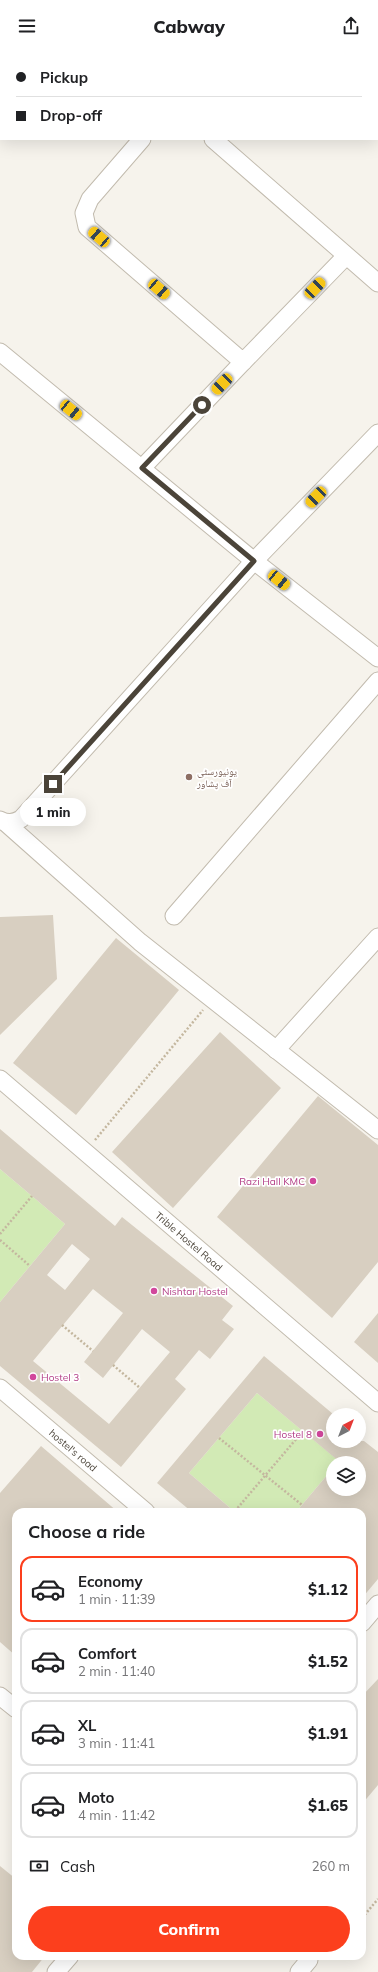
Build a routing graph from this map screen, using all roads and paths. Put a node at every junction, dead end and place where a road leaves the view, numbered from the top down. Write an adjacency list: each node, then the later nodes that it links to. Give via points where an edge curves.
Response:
1 (141, 140): 6 (street, via 90,199 84,212 87,227)
2 (214, 140): 3 (street)
3 (346, 256): 4 (street); 6 (street)
4 (378, 283)
5 (0, 352): 8 (street)
6 (243, 362): 8 (street)
7 (378, 433): 9 (street)
8 (142, 468): 9 (street)
9 (254, 561): 10 (street); 12 (street, via 21,819 14,823)
10 (378, 658)
11 (378, 681): 13 (street)
12 (3, 821): 15 (street, via 140,942)
13 (174, 916)
14 (378, 937): 16 (street)
15 (212, 999): 16 (street); 19 (path)
16 (276, 1050): 18 (street)
17 (0, 1079): 19 (street, Trible Hostel Road)
18 (378, 1130)
19 (85, 1152): 29 (street, Trible Hostel Road)
20 (32, 1196): 21 (path)
21 (0, 1234)
22 (0, 1240): 23 (path)
23 (30, 1266)
24 (62, 1325): 25 (path)
25 (93, 1351)
26 (114, 1365): 28 (path)
27 (0, 1388): 34 (street, hostel's road)
28 (140, 1388)
29 (378, 1403)
30 (303, 1431): 32 (path)
31 (218, 1438): 32 (path)
32 (265, 1476): 33 (path); 35 (path)
33 (302, 1505)
34 (141, 1508)
35 (237, 1508)
36 (378, 1604): 37 (street)
37 (366, 1618)
38 (0, 1696): 39 (street)
39 (12, 1706)
40 (378, 1899): 41 (path)
41 (366, 1913)
42 (66, 1960): 44 (street)
43 (309, 1960): 45 (street)
44 (56, 1972)
45 (299, 1972)

